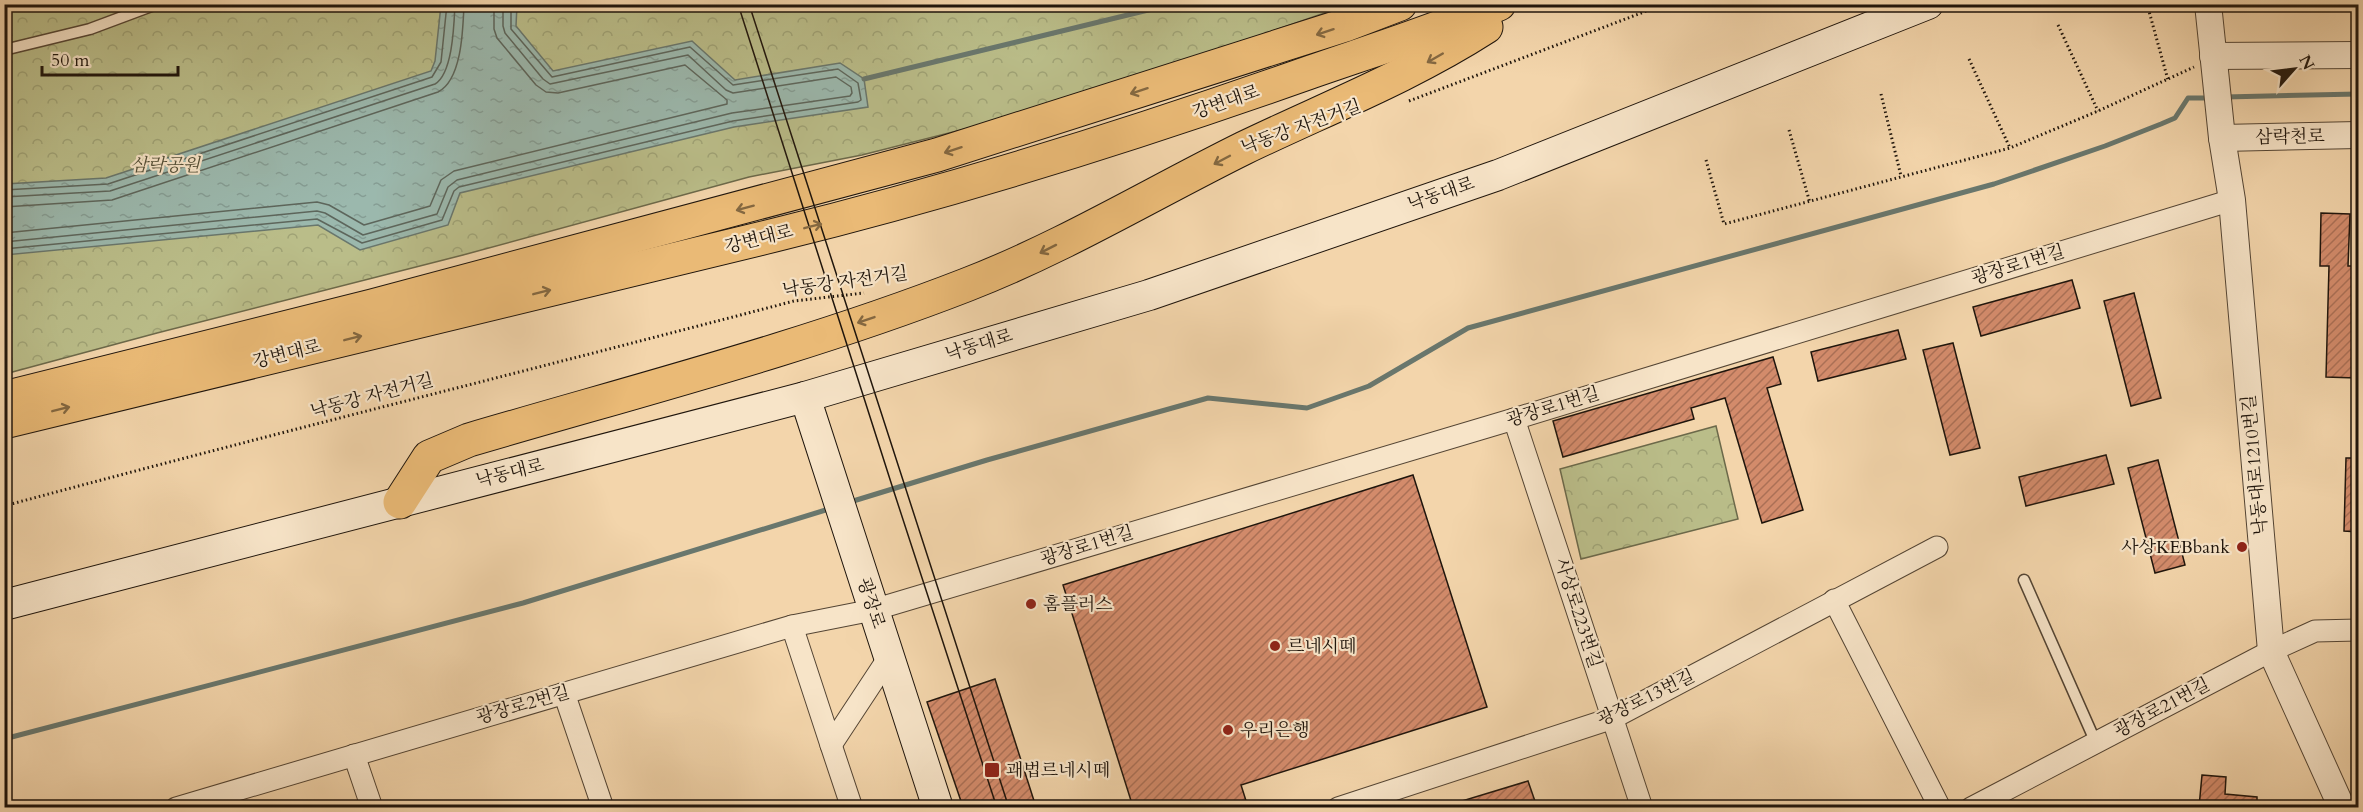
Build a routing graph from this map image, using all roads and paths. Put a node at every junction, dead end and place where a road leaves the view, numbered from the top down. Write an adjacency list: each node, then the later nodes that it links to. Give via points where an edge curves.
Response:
1 (157, 4): 10 (lane, via 90,29)
2 (1400, 4): 28 (highway, 강변대로, one-way to 28, via 937,155 372,306)
3 (1499, 4): 30 (highway, 강변대로, one-way to 3, via 902,202 1167,123 1437,30)
4 (1520, 4): 31 (highway, one-way to 31, via 1428,63 1243,149 1023,261 965,286 792,345 469,440 429,457)
5 (1665, 4): 16 (path)
6 (1928, 4): 27 (main road, 낙동대로, via 1497,175 1149,295)
7 (2147, 4): 14 (path)
8 (2208, 4): 12 (street, 낙동대로1210번길)
9 (2058, 25): 17 (path)
10 (4, 50)
11 (2358, 55): 12 (street)
12 (2213, 56): 14 (path); 20 (street, 낙동대로1210번길)
13 (1969, 59): 21 (path)
14 (2168, 80): 17 (path)
15 (1881, 94): 23 (path)
16 (1405, 103)
17 (2098, 111): 21 (path)
18 (1790, 129): 25 (path)
19 (2358, 135): 20 (street, 삼락천로)
20 (2222, 138): 24 (street, 낙동대로1210번길)
21 (2010, 148): 23 (path)
22 (1706, 160): 25 (path, via 1724,224)
23 (1901, 176): 25 (path)
24 (2232, 200): 29 (street, 광장로1번길); 40 (street, 낙동대로1210번길)
25 (1810, 203)
26 (874, 292): 32 (path, 낙동강 자전거길, via 794,301)
27 (806, 397): 31 (main road, 낙동대로); 36 (main road, 광장로)
28 (4, 398)
29 (1514, 419): 36 (street, 광장로1번길); 43 (street, 사상로223번길)
30 (4, 422)
31 (399, 502): 37 (main road, 낙동대로)
32 (4, 506)
33 (1937, 546): 35 (street, 광장로13번길)
34 (2024, 580): 44 (lane)
35 (1834, 600): 43 (street, 광장로13번길); 54 (street)
36 (870, 601): 38 (street, 광장로2번길); 41 (main road, 광장로)
37 (4, 605)
38 (792, 626): 42 (street, 광장로2번길); 45 (street)
39 (2358, 630): 40 (street, 광장로21번길, via 2315,631)
40 (2271, 651): 44 (street, 광장로21번길); 56 (street, 낙동대로1210번길)
41 (889, 657): 45 (street); 51 (main road, 광장로)
42 (564, 693): 46 (street, 광장로2번길); 49 (street)
43 (1613, 718): 52 (street, 광장로13번길); 53 (street, 사상로223번길)
44 (2096, 743): 55 (street, 광장로21번길)
45 (831, 745): 50 (street)
46 (354, 755): 47 (street, 광장로2번길); 48 (street)
47 (176, 807)
48 (372, 807)
49 (603, 807)
50 (852, 807)
51 (938, 807)
52 (1338, 807)
53 (1642, 807)
54 (1940, 807)
55 (1971, 807)
56 (2342, 807)

